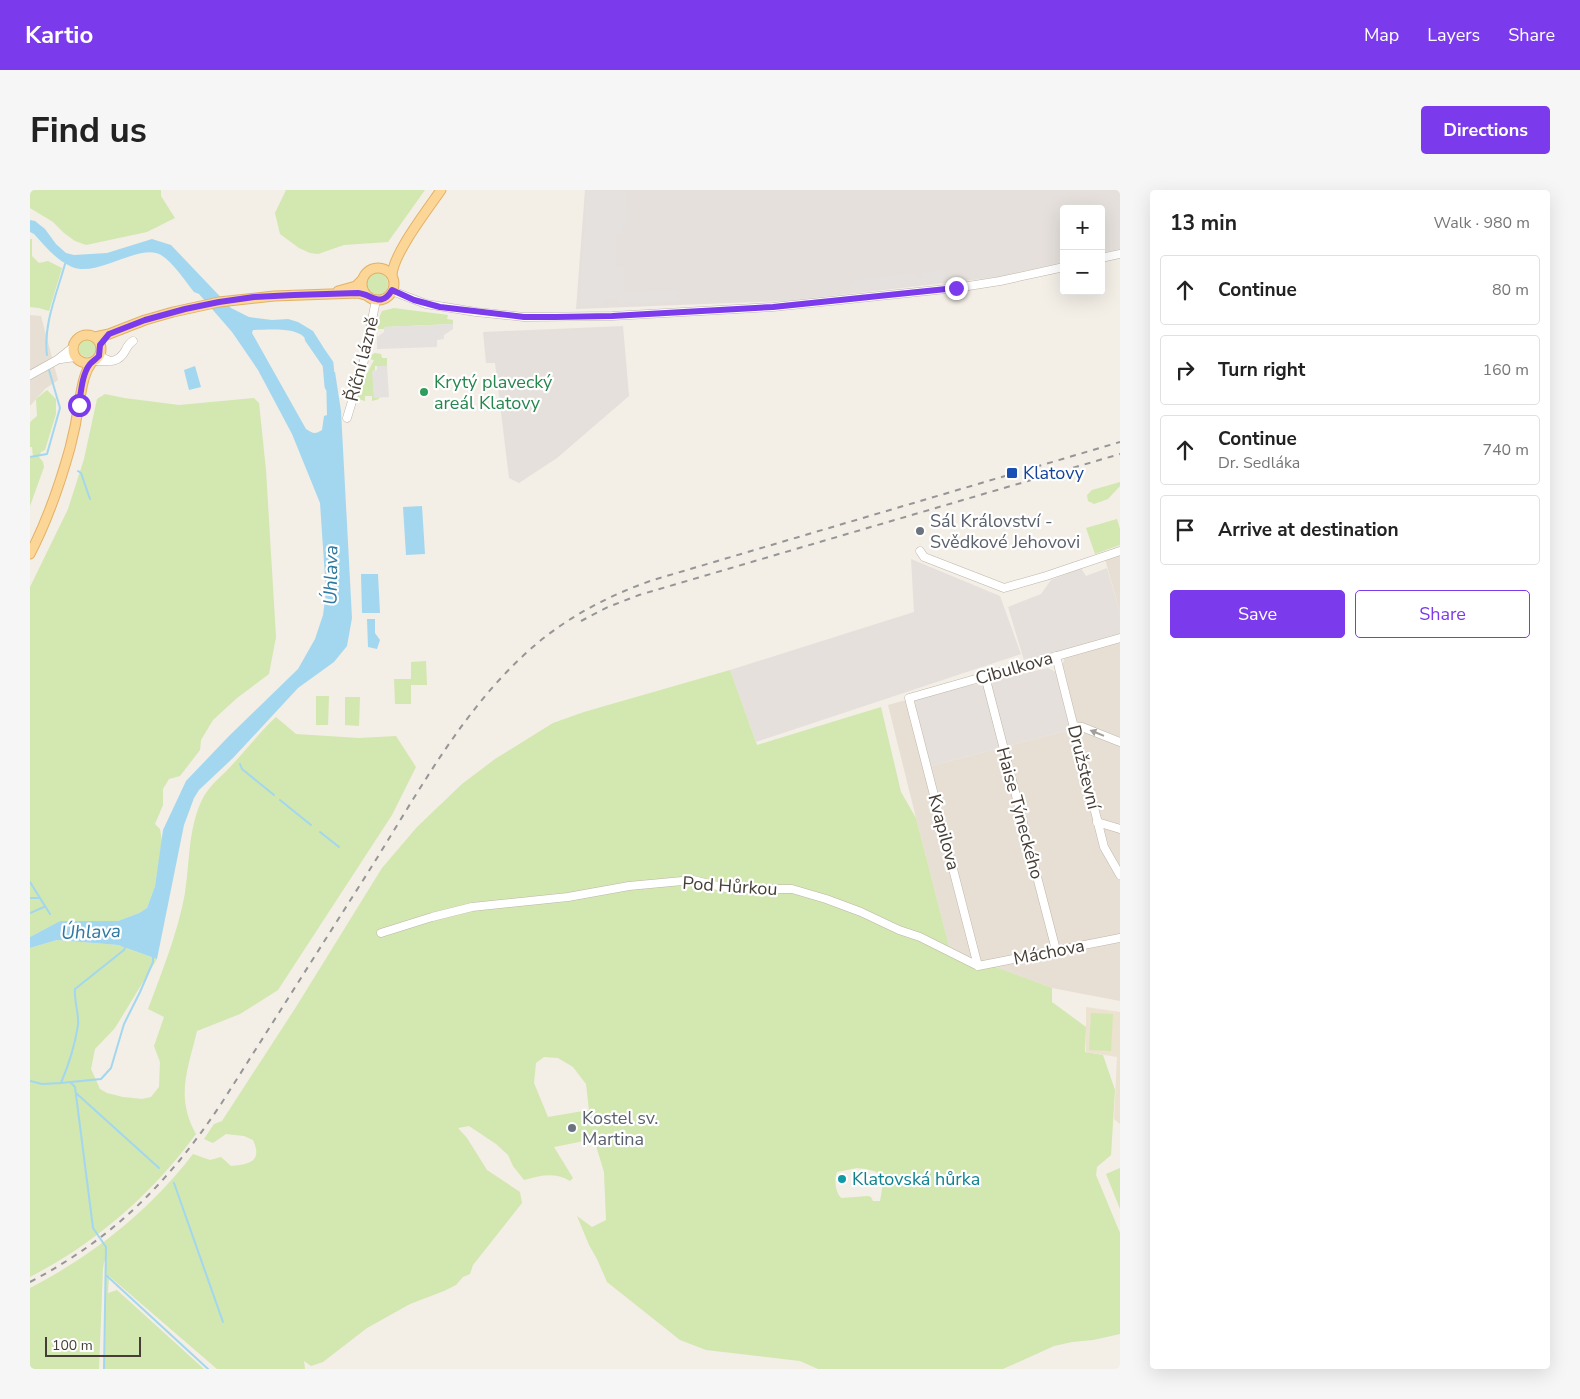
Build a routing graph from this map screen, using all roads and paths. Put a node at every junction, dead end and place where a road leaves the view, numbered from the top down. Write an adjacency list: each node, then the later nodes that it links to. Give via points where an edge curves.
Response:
1 (441, 190): 2 (main road)
2 (407, 240): 5 (main road); 7 (main road)
3 (1120, 254): 4 (street)
4 (1105, 257)
5 (380, 268): 7 (main road); 8 (main road, via 368,270)
6 (1060, 268): 9 (street, via 956,288 773,307 612,316 524,317 476,312 426,304)
7 (392, 276): 9 (main road)
8 (362, 280): 10 (main road, via 356,286); 11 (main road)
9 (392, 290): 12 (main road, via 387,297)
10 (330, 294): 11 (main road); 13 (main road, via 254,297 208,304)
11 (365, 295): 12 (main road)
12 (376, 300): 22 (street, Říční lázně, via 364,365)
13 (109, 334): 14 (main road); 16 (main road)
14 (94, 337): 16 (main road); 17 (main road, via 82,335 74,342)
15 (133, 341): 19 (street, via 120,358)
16 (100, 349): 18 (main road); 19 (street, via 103,358)
17 (75, 355): 18 (main road, via 85,363); 20 (street, via 57,360); 21 (main road, via 82,369)
18 (93, 361): 19 (street); 21 (main road)
19 (112, 361)
20 (30, 375)
21 (83, 381): 25 (main road, via 70,448)
22 (347, 418)
23 (1120, 550): 24 (street, via 1004,588 924,557)
24 (920, 551)
25 (30, 554)
26 (1120, 638): 27 (street, Cibulkova)
27 (1056, 656): 28 (street, Cibulkova); 30 (street, Družstevní)
28 (985, 676): 29 (street, Cibulkova); 37 (street, Haise Týneckého)
29 (909, 698): 38 (street, Kvapilova)
30 (1073, 726): 31 (street, one-way to 30); 32 (street, Družstevní)
31 (1120, 742)
32 (1097, 822): 33 (street); 34 (street, Družstevní, via 1104,847)
33 (1120, 829)
34 (1120, 875)
35 (381, 934): 38 (street, Pod Hůrkou, via 472,907 693,880 730,889 792,889 826,899 920,937)
36 (1120, 938): 37 (street, Máchova)
37 (1056, 950): 38 (street, Máchova)
38 (978, 966)

